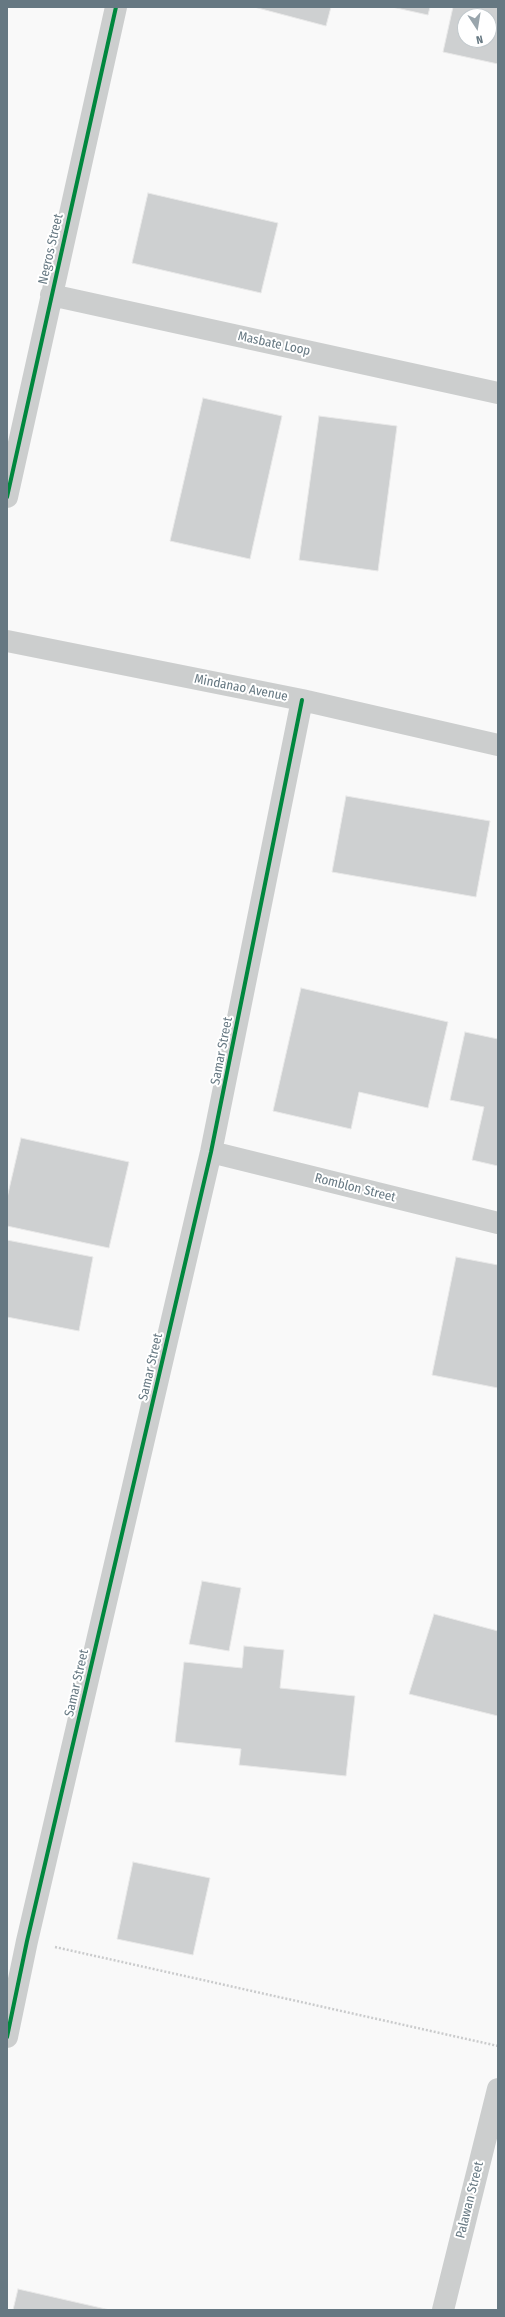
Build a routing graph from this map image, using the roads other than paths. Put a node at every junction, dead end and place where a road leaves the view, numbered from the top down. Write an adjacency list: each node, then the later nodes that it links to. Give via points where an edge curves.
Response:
1 (116, 7): 2 (street, Negros Street)
2 (51, 295): 3 (street, Masbate Loop); 4 (street, Negros Street)
3 (498, 393)
4 (7, 497)
5 (7, 641): 6 (street, Mindanao Avenue)
6 (302, 700): 7 (street, Mindanao Avenue); 8 (street, Samar Street)
7 (498, 745)
8 (211, 1152): 9 (street, Romblon Street); 10 (street, Samar Street, via 27,1941)
9 (498, 1223)
10 (7, 2037)
11 (498, 2090): 12 (street, Palawan Street)
12 (443, 2310)

